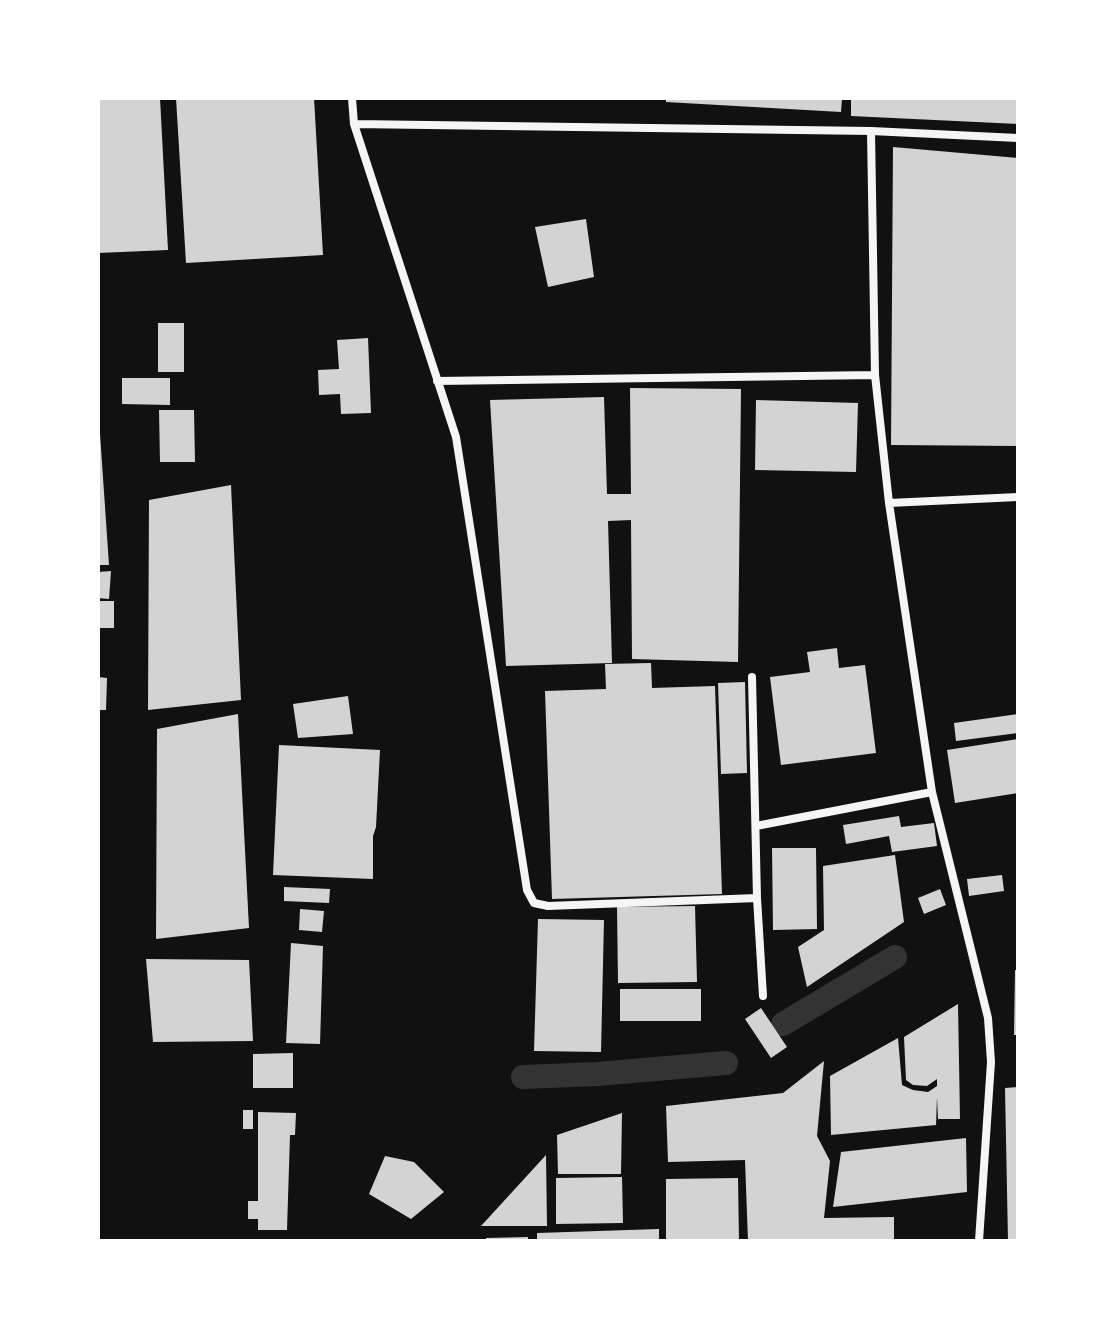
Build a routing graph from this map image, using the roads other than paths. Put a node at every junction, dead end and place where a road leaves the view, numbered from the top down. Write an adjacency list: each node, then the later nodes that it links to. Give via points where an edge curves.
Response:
1 (352, 98): 2 (street)
2 (354, 124): 3 (street); 6 (street)
3 (871, 131): 4 (street); 5 (street)
4 (1018, 138)
5 (875, 375): 6 (street); 8 (street)
6 (437, 381): 12 (street, via 456,437 527,890 534,903)
7 (1018, 497): 8 (street)
8 (889, 503): 10 (street)
9 (752, 677): 11 (street)
10 (932, 792): 11 (street); 14 (street, via 988,1018 991,1062)
11 (756, 826): 12 (street)
12 (757, 898): 13 (street)
13 (763, 996)
14 (979, 1241)

